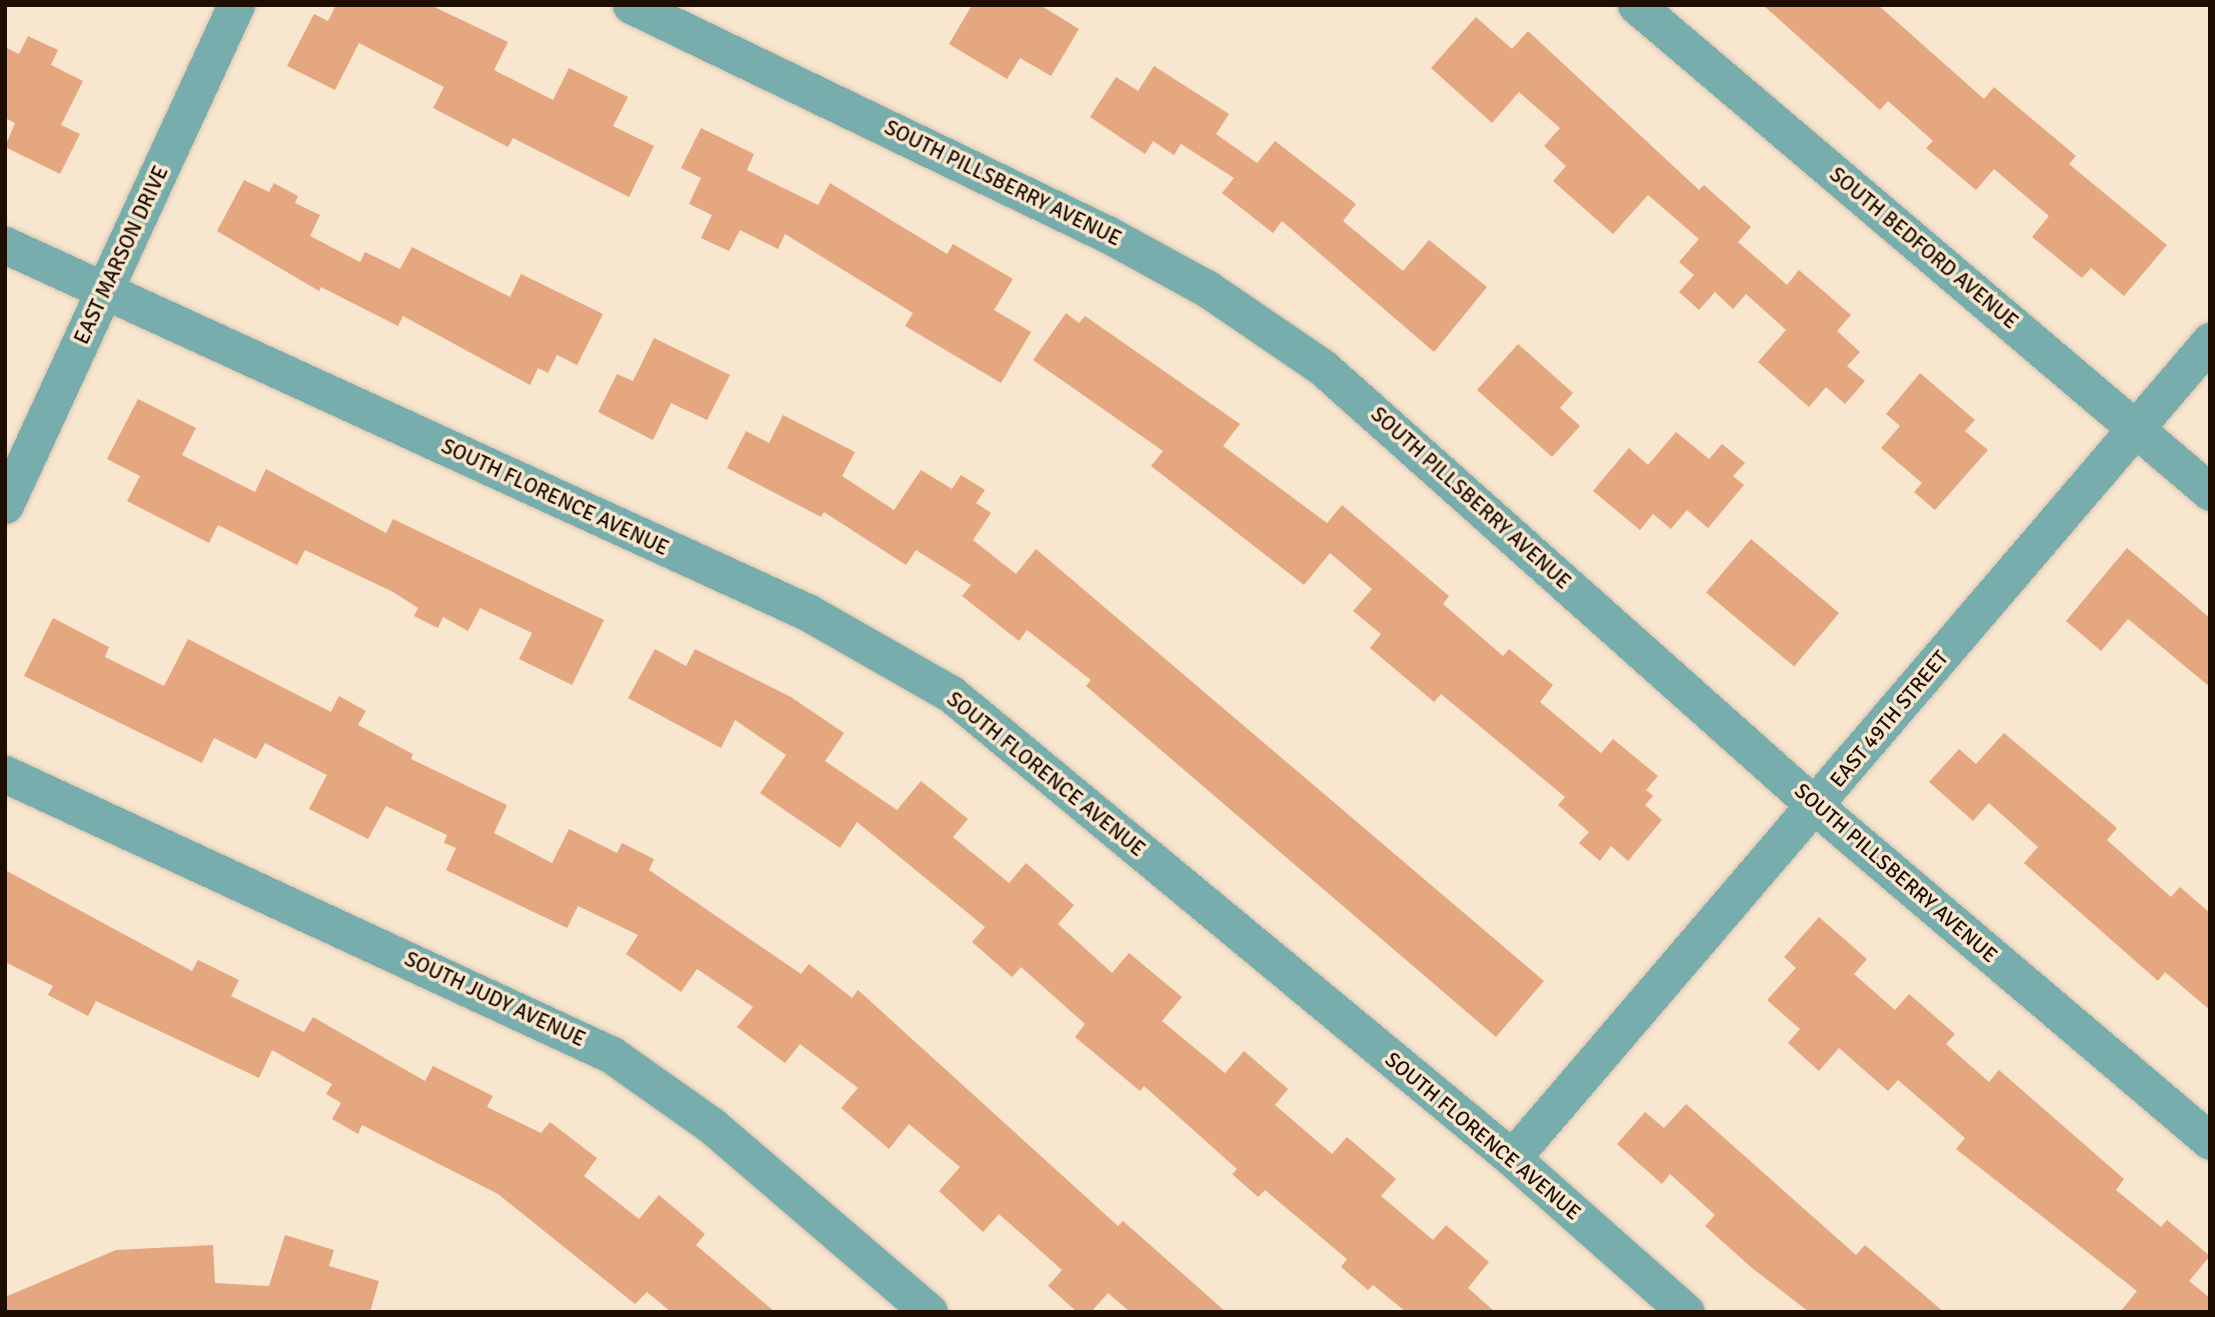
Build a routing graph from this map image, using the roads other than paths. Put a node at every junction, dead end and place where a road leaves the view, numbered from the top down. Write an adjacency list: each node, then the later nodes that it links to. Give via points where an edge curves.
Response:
1 (236, 5): 5 (street, EAST MARSON DRIVE)
2 (631, 5): 11 (street, SOUTH PILLSBERRY AVENUE, via 959,160 1206,288 1322,367)
3 (1636, 5): 7 (street, SOUTH BEDFORD AVENUE)
4 (5, 245): 5 (street, SOUTH FLORENCE AVENUE)
5 (105, 291): 9 (street, EAST MARSON DRIVE); 13 (street, SOUTH FLORENCE AVENUE, via 809,613 951,694)
6 (2210, 341): 7 (street, EAST 49TH STREET)
7 (2137, 428): 8 (street, SOUTH BEDFORD AVENUE); 11 (street, EAST 49TH STREET)
8 (2210, 492)
9 (5, 505)
10 (5, 774): 14 (street, SOUTH JUDY AVENUE, via 612,1055 711,1125)
11 (1815, 806): 12 (street, SOUTH PILLSBERRY AVENUE); 13 (street, EAST 49TH STREET)
12 (2210, 1141)
13 (1512, 1158): 15 (street, SOUTH FLORENCE AVENUE)
14 (929, 1312)
15 (1686, 1312)

